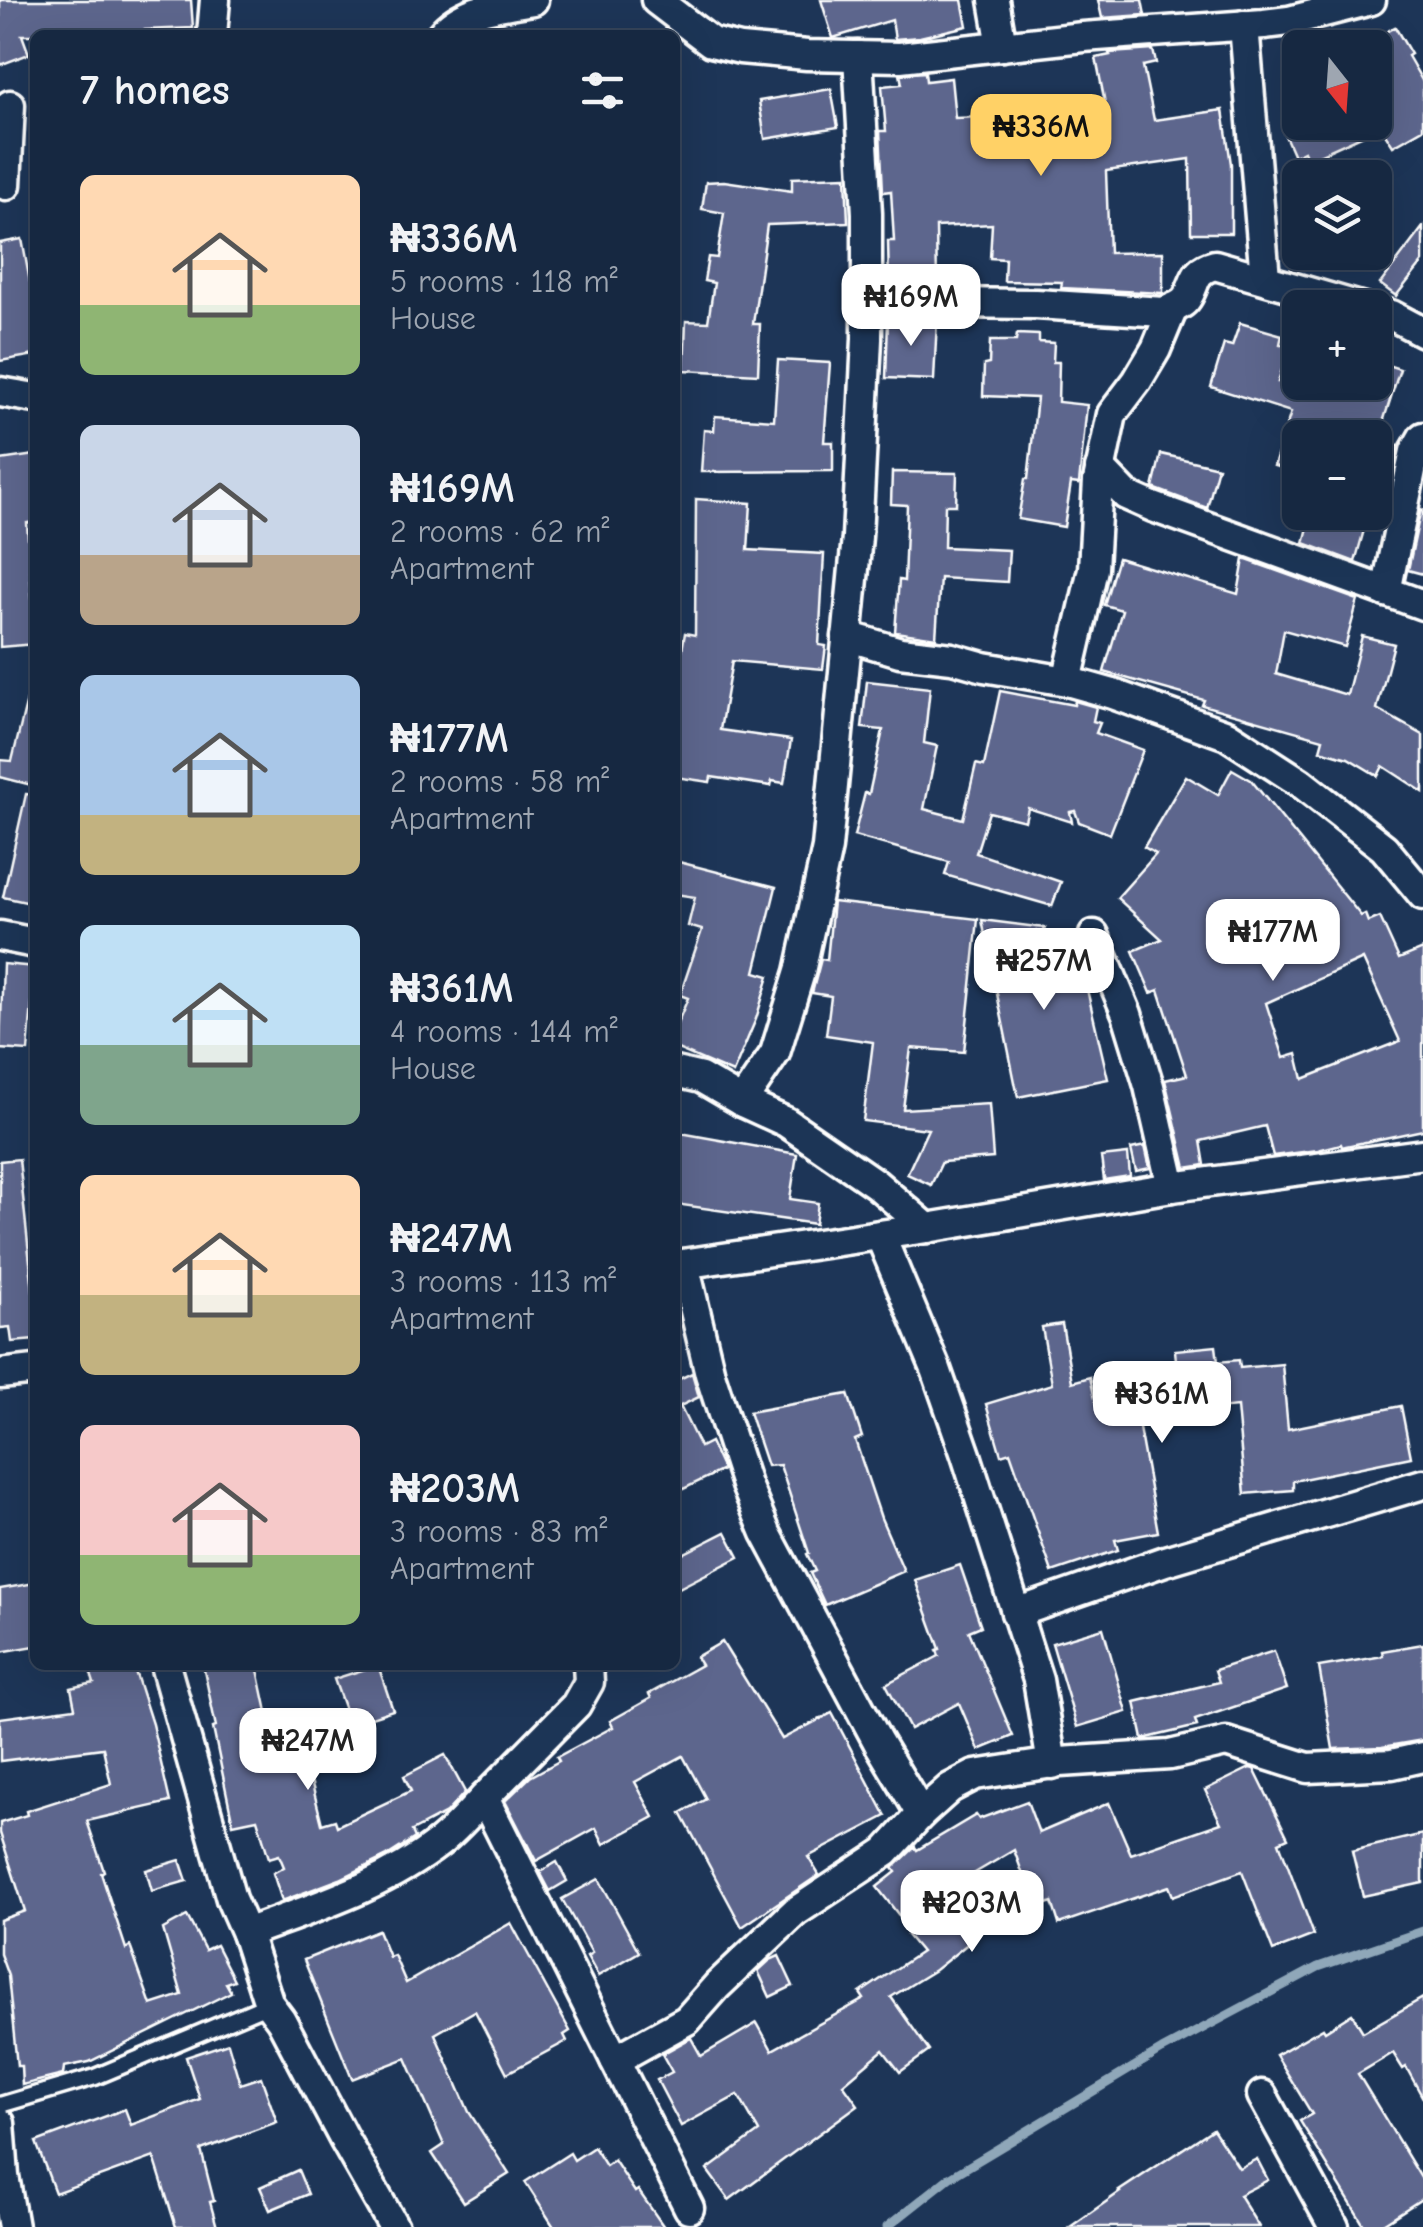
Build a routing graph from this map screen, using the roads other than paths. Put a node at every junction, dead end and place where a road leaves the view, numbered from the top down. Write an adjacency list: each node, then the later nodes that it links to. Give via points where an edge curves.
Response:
1 (215, 0): 9 (street)
2 (532, 0): 10 (street, via 460,17)
3 (656, 0): 12 (street, via 711,42)
4 (994, 0): 11 (street)
5 (1227, 0): 8 (street)
6 (1371, 0): 7 (street, via 1290,21)
7 (1253, 16): 8 (street); 16 (street)
8 (1216, 28): 11 (street)
9 (212, 30)
10 (446, 30)
11 (1002, 46): 12 (street)
12 (858, 56): 18 (street)
13 (15, 102): 14 (street)
14 (3, 186): 15 (street)
15 (30, 188)
16 (1265, 278): 17 (street); 19 (street, via 1206,267)
17 (1305, 290)
18 (866, 302): 19 (street); 28 (street)
19 (1173, 308): 25 (street, via 1156,349 1112,414)
20 (1392, 316): 21 (street)
21 (1423, 332)
22 (0, 392): 23 (street)
23 (30, 397)
24 (1423, 436): 26 (street)
25 (1100, 468): 26 (street, via 1126,495); 29 (street, via 1093,569)
26 (1386, 592): 27 (street)
27 (1423, 605)
28 (847, 636): 29 (street, via 900,652); 35 (street, via 816,901 775,1053)
29 (1067, 681): 30 (street, via 1227,735 1384,848)
30 (1423, 895)
31 (0, 936): 33 (street)
32 (1094, 936): 37 (street, via 1132,1032)
33 (30, 942)
34 (680, 1073): 35 (street)
35 (742, 1102): 38 (street, via 786,1122)
36 (1423, 1154): 37 (street)
37 (1172, 1187): 38 (street)
38 (927, 1228): 39 (street)
39 (880, 1235): 40 (street); 45 (street, via 942,1386)
40 (680, 1265)
41 (680, 1269): 51 (street, via 766,1533)
42 (30, 1371): 43 (street)
43 (0, 1374)
44 (1423, 1484): 45 (street, via 1164,1560)
45 (1016, 1613): 49 (street, via 1038,1680)
46 (165, 1670): 52 (street)
47 (588, 1670): 50 (street, via 576,1705)
48 (1423, 1758): 49 (street, via 1308,1768 1226,1742 1170,1755)
49 (1052, 1764): 51 (street, via 976,1775)
50 (484, 1798): 52 (street, via 404,1867); 54 (street)
51 (921, 1814): 54 (street, via 886,1852 795,1912 687,2020)
52 (246, 1934): 53 (street)
53 (269, 2004): 56 (lane, via 95,2077); 60 (street)
54 (616, 2060): 58 (street)
55 (1262, 2095): 61 (street)
56 (0, 2105)
57 (0, 2123): 59 (street)
58 (689, 2208)
59 (13, 2227)
60 (394, 2227)
61 (1334, 2227)

